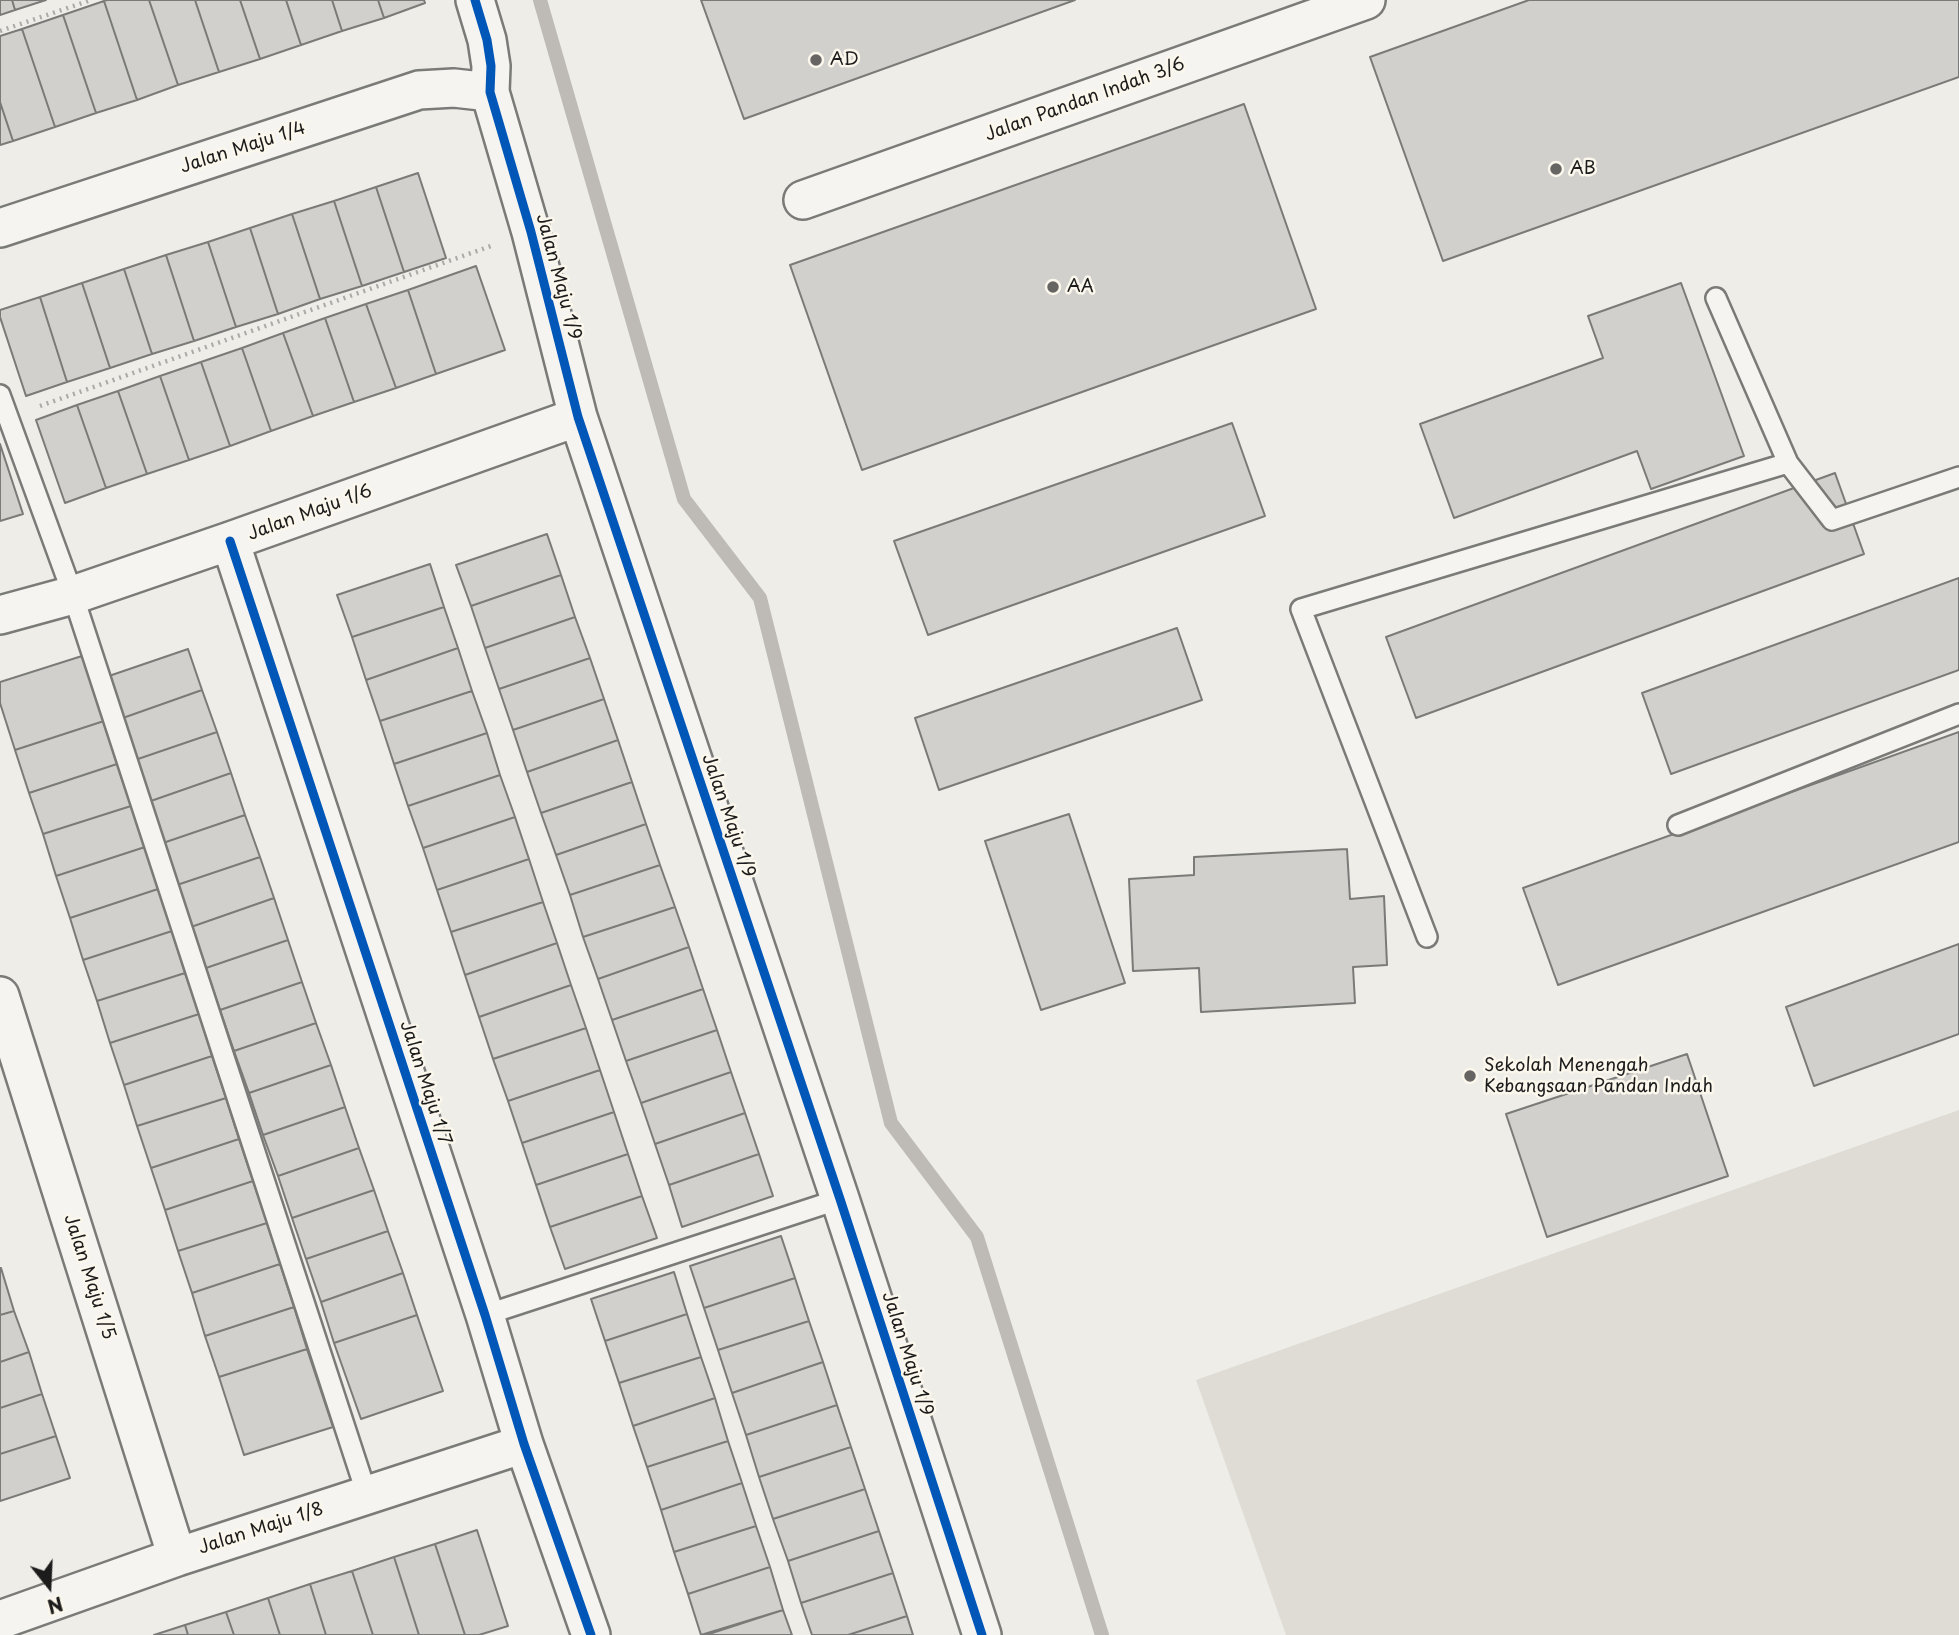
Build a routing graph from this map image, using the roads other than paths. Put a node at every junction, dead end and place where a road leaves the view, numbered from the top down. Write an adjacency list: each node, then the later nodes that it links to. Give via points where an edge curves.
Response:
1 (475, 0): 3 (street, Jalan Maju 1/9, via 487,40)
2 (1366, 0): 4 (street, Jalan Pandan Indah 3/6)
3 (490, 92): 5 (street, Jalan Maju 1/4, via 419,90); 8 (street, Jalan Maju 1/9)
4 (803, 200)
5 (0, 228)
6 (1716, 298): 9 (lane)
7 (0, 395): 12 (lane)
8 (578, 417): 11 (street, Jalan Maju 1/6); 18 (street, Jalan Maju 1/9)
9 (1788, 463): 10 (lane, via 1832,520); 16 (lane, via 1301,609)
10 (1959, 477)
11 (230, 541): 12 (street, Jalan Maju 1/6); 19 (street, Jalan Maju 1/7)
12 (73, 595): 13 (street, Jalan Maju 1/6); 21 (lane)
13 (0, 615)
14 (1959, 714): 15 (lane)
15 (1678, 825)
16 (1427, 937)
17 (0, 996): 22 (street, Jalan Maju 1/5)
18 (839, 1199): 19 (lane); 25 (street, Jalan Maju 1/9)
19 (485, 1315): 20 (street, Jalan Maju 1/7)
20 (524, 1444): 21 (street, Jalan Maju 1/8); 24 (street, Jalan Maju 1/7)
21 (367, 1494): 22 (street, Jalan Maju 1/8)
22 (177, 1557): 23 (street, Jalan Maju 1/8)
23 (0, 1620)
24 (591, 1635)
25 (982, 1635)

